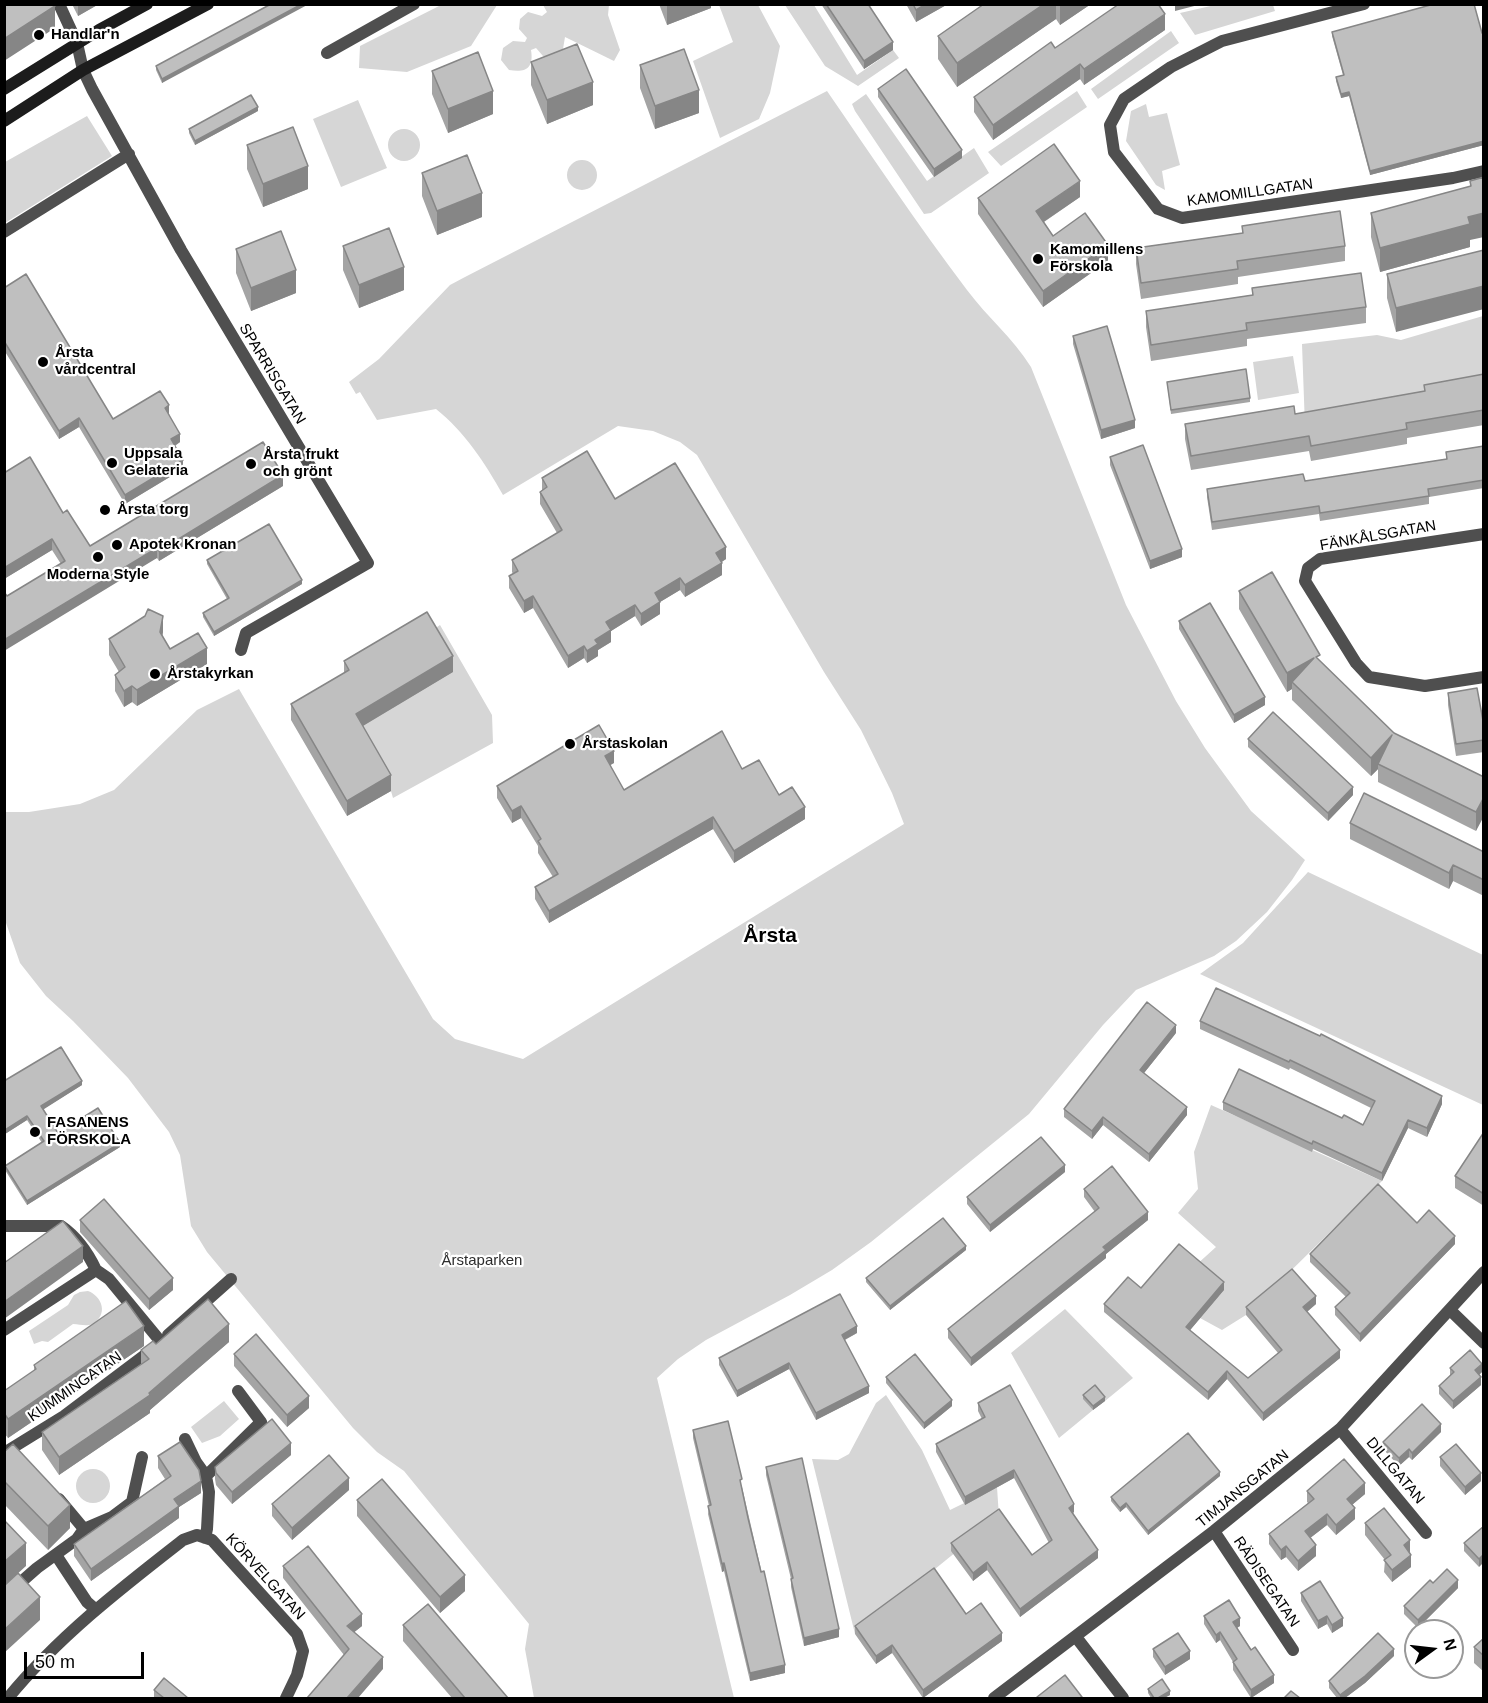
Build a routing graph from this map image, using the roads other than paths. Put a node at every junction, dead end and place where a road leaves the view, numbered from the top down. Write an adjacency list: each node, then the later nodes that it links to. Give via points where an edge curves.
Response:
1 (58, 4): 6 (street, SPARRISGATAN)
2 (147, 4): 6 (main road)
3 (208, 4): 8 (main road)
4 (414, 4): 7 (street)
5 (1364, 4): 12 (street, KAMOMILLGATAN, via 1222,41 1171,67 1124,99 1110,125 1114,152 1158,209 1182,219)
6 (77, 43): 8 (street, SPARRISGATAN); 9 (main road)
7 (327, 53)
8 (83, 70): 10 (main road); 11 (street, SPARRISGATAN)
9 (4, 89)
10 (4, 121)
11 (129, 154): 13 (street); 15 (street, SPARRISGATAN, via 186,259 368,563 246,633)
12 (1484, 171)
13 (4, 232)
14 (1484, 534): 16 (street, FÄNKÅLSGATAN, via 1320,559 1308,568 1305,581 1356,663 1370,677 1425,686)
15 (241, 650)
16 (1484, 677)
17 (4, 1226): 18 (street, via 61,1226 76,1240)
18 (96, 1270): 22 (street); 23 (street, via 109,1279)
19 (1484, 1272): 21 (street, TIMJANSGATAN)
20 (231, 1279): 23 (street, KUMMINGATAN)
21 (1450, 1310): 24 (street); 26 (street, TIMJANSGATAN)
22 (4, 1330)
23 (161, 1342): 28 (street, KUMMINGATAN, via 64,1416)
24 (1484, 1343)
25 (238, 1390): 30 (street, via 261,1422)
26 (1340, 1429): 33 (street, TIMJANSGATAN); 34 (street, DILLGATAN)
27 (185, 1438): 30 (street)
28 (8, 1451)
29 (142, 1457): 32 (street, via 132,1502 112,1517)
30 (206, 1476): 35 (street, via 209,1492)
31 (51, 1491): 32 (street)
32 (84, 1528): 36 (street)
33 (1214, 1531): 39 (street, TIMJANSGATAN); 40 (street, RÄDISEGATAN)
34 (1426, 1533)
35 (205, 1538): 38 (street, KÖRVELGATAN, via 197,1535 183,1540); 42 (street, KÖRVELGATAN, via 212,1540 297,1634 303,1651)
36 (57, 1555): 37 (street); 38 (street)
37 (4, 1597)
38 (95, 1609): 41 (street, KÖRVELGATAN, via 32,1668)
39 (1076, 1637): 43 (street, TIMJANSGATAN); 44 (street)
40 (1293, 1650)
41 (8, 1698)
42 (286, 1698)
43 (994, 1698)
44 (1123, 1698)

